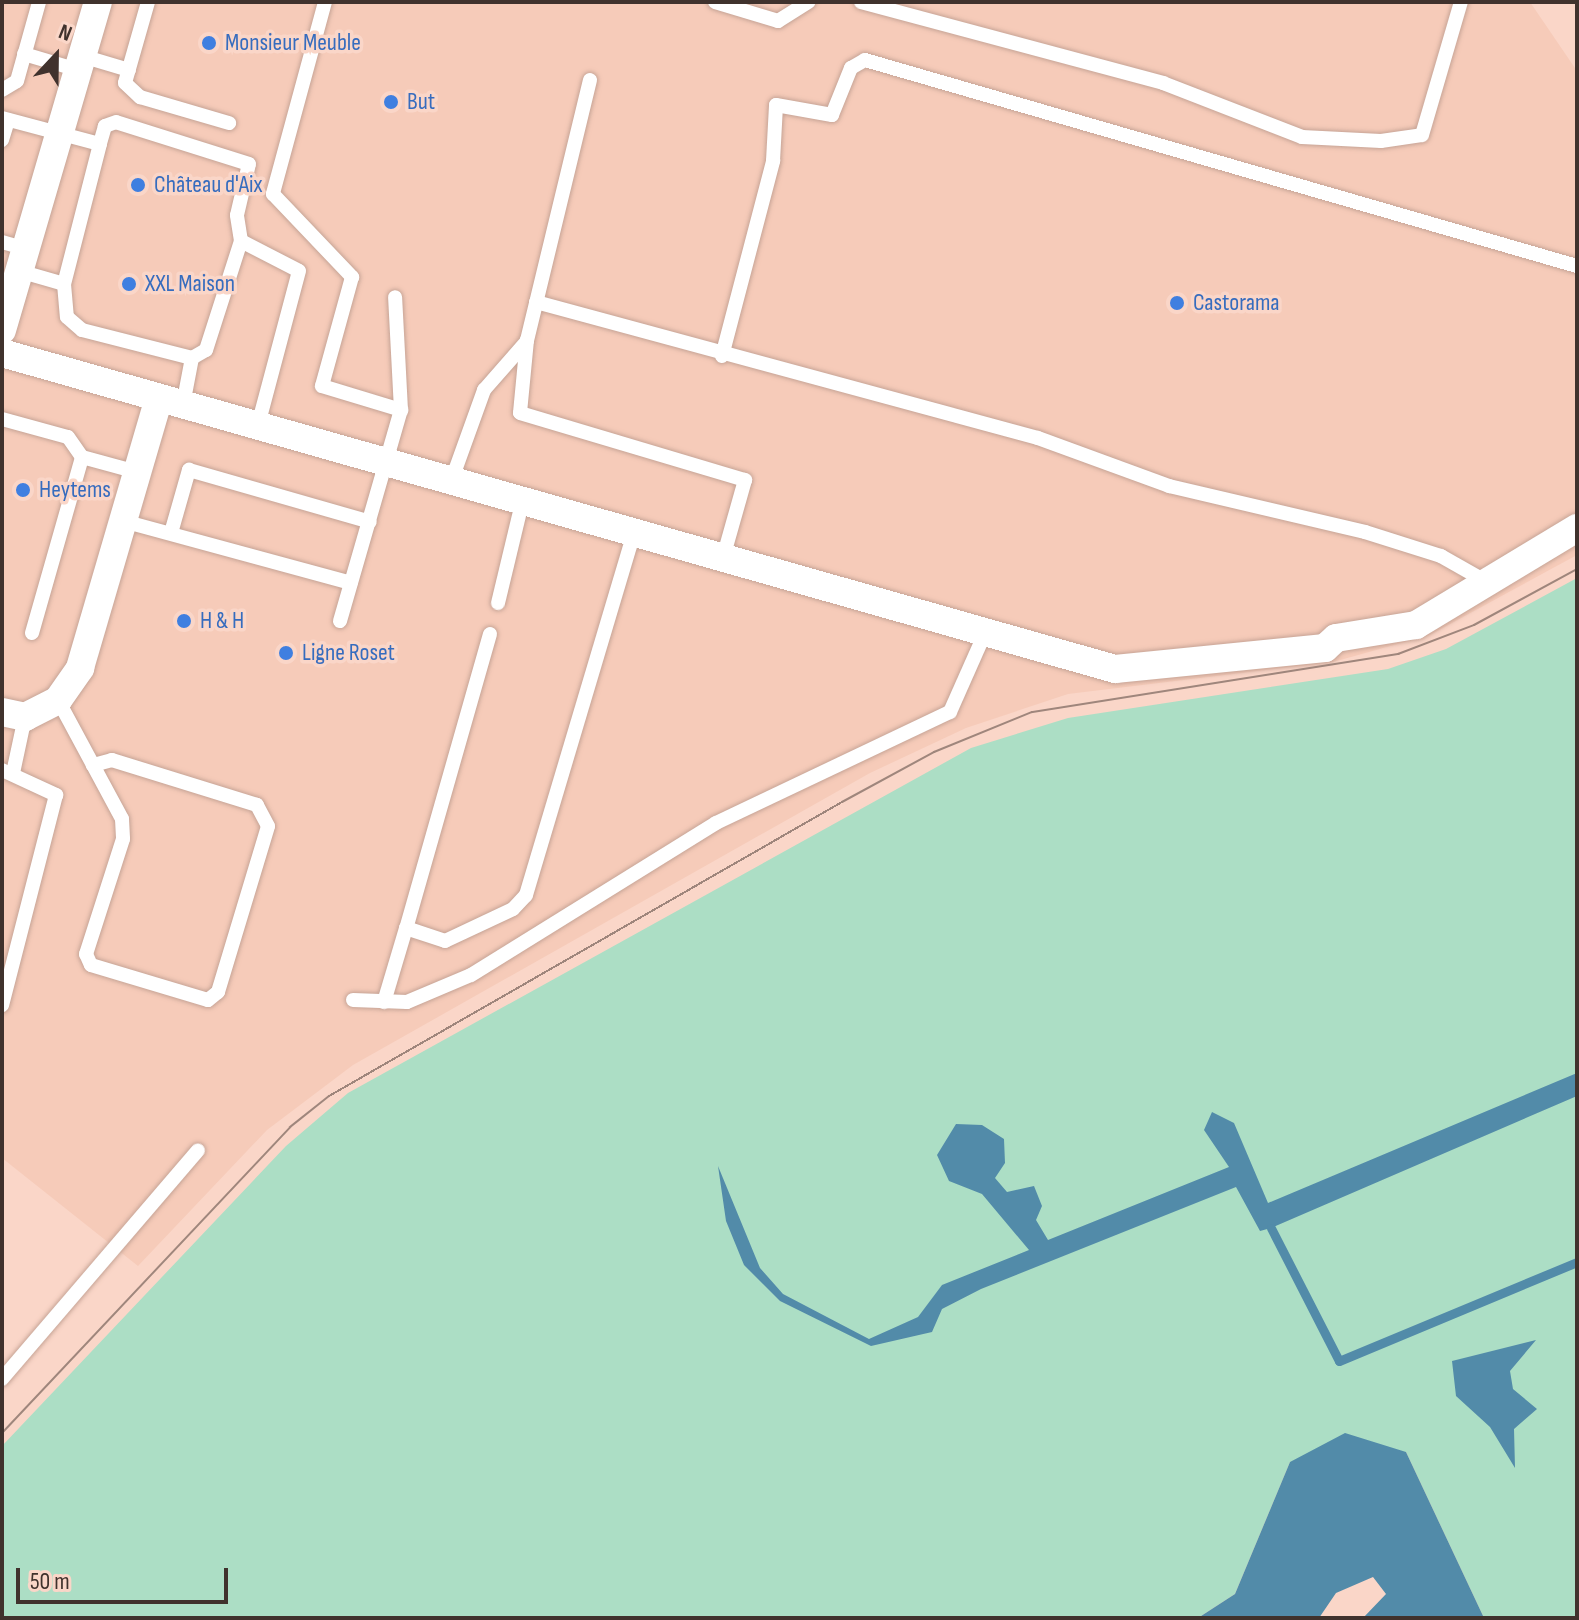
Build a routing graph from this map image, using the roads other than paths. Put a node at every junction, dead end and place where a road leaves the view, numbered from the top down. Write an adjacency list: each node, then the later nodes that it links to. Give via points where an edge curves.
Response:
1 (39, 2): 9 (lane)
2 (98, 2): 10 (street)
3 (148, 2): 11 (lane)
4 (325, 2): 31 (lane, via 273,194 352,277 322,386)
5 (715, 2): 6 (lane, via 778,21)
6 (809, 2)
7 (861, 2): 8 (lane, via 1163,83 1302,137 1381,141 1422,135)
8 (1461, 2)
9 (24, 54): 10 (lane); 13 (lane, via 17,81)
10 (80, 63): 11 (lane); 16 (street)
11 (129, 70): 15 (lane, via 125,83 140,97)
12 (590, 80): 24 (lane)
13 (2, 90)
14 (5, 119): 16 (lane); 17 (lane)
15 (229, 123)
16 (60, 134): 18 (lane); 20 (street)
17 (2, 140)
18 (100, 144): 19 (lane, via 105,126 116,122 249,164 237,215); 22 (lane)
19 (241, 241): 29 (lane, via 206,350); 33 (lane, via 299,271)
20 (16, 254): 22 (lane); 25 (street)
21 (1577, 266): 28 (lane, via 865,60 851,68 832,115 776,105 773,161)
22 (64, 284): 29 (lane, via 67,317 82,330)
23 (395, 297): 31 (lane)
24 (536, 302): 26 (lane); 28 (lane)
25 (2, 330)
26 (527, 340): 37 (lane, via 484,390); 44 (lane, via 520,413 745,480)
27 (2, 353): 30 (street)
28 (722, 356): 46 (lane, via 778,363 1038,438 1145,479 1365,532 1441,556)
29 (192, 358): 30 (lane)
30 (171, 401): 33 (street); 36 (street)
31 (401, 410): 35 (lane)
32 (2, 419): 34 (lane, via 68,437)
33 (258, 425): 35 (street)
34 (82, 457): 36 (lane); 49 (lane)
35 (388, 461): 37 (street); 40 (lane)
36 (137, 472): 39 (street)
37 (452, 479): 38 (street)
38 (523, 499): 42 (street); 47 (lane)
39 (123, 521): 43 (lane); 52 (street, via 80,668)
40 (370, 522): 43 (lane, via 189,470); 45 (lane)
41 (1577, 528): 46 (street)
42 (635, 530): 44 (street); 56 (lane, via 526,895 513,909 445,941)
43 (171, 533): 45 (lane)
44 (724, 554): 50 (street)
45 (351, 583): 48 (lane)
46 (1487, 583): 50 (street, via 1416,625 1336,638 1325,648 1115,669)
47 (498, 603)
48 (340, 621)
49 (32, 633)
50 (985, 633): 58 (lane, via 950,712 716,823 471,975 407,1002)
51 (490, 634): 56 (lane)
52 (58, 700): 53 (street); 54 (lane)
53 (14, 715): 55 (lane)
54 (93, 765): 54 (lane, via 122,819 123,839 86,954 91,965 208,1000 218,992 268,826 257,805 112,760)
55 (7, 772): 59 (lane, via 56,795)
56 (406, 928): 58 (lane)
57 (353, 1000): 58 (lane)
58 (384, 1002)
59 (2, 1005)
60 (198, 1150): 61 (lane)
61 (2, 1379)

